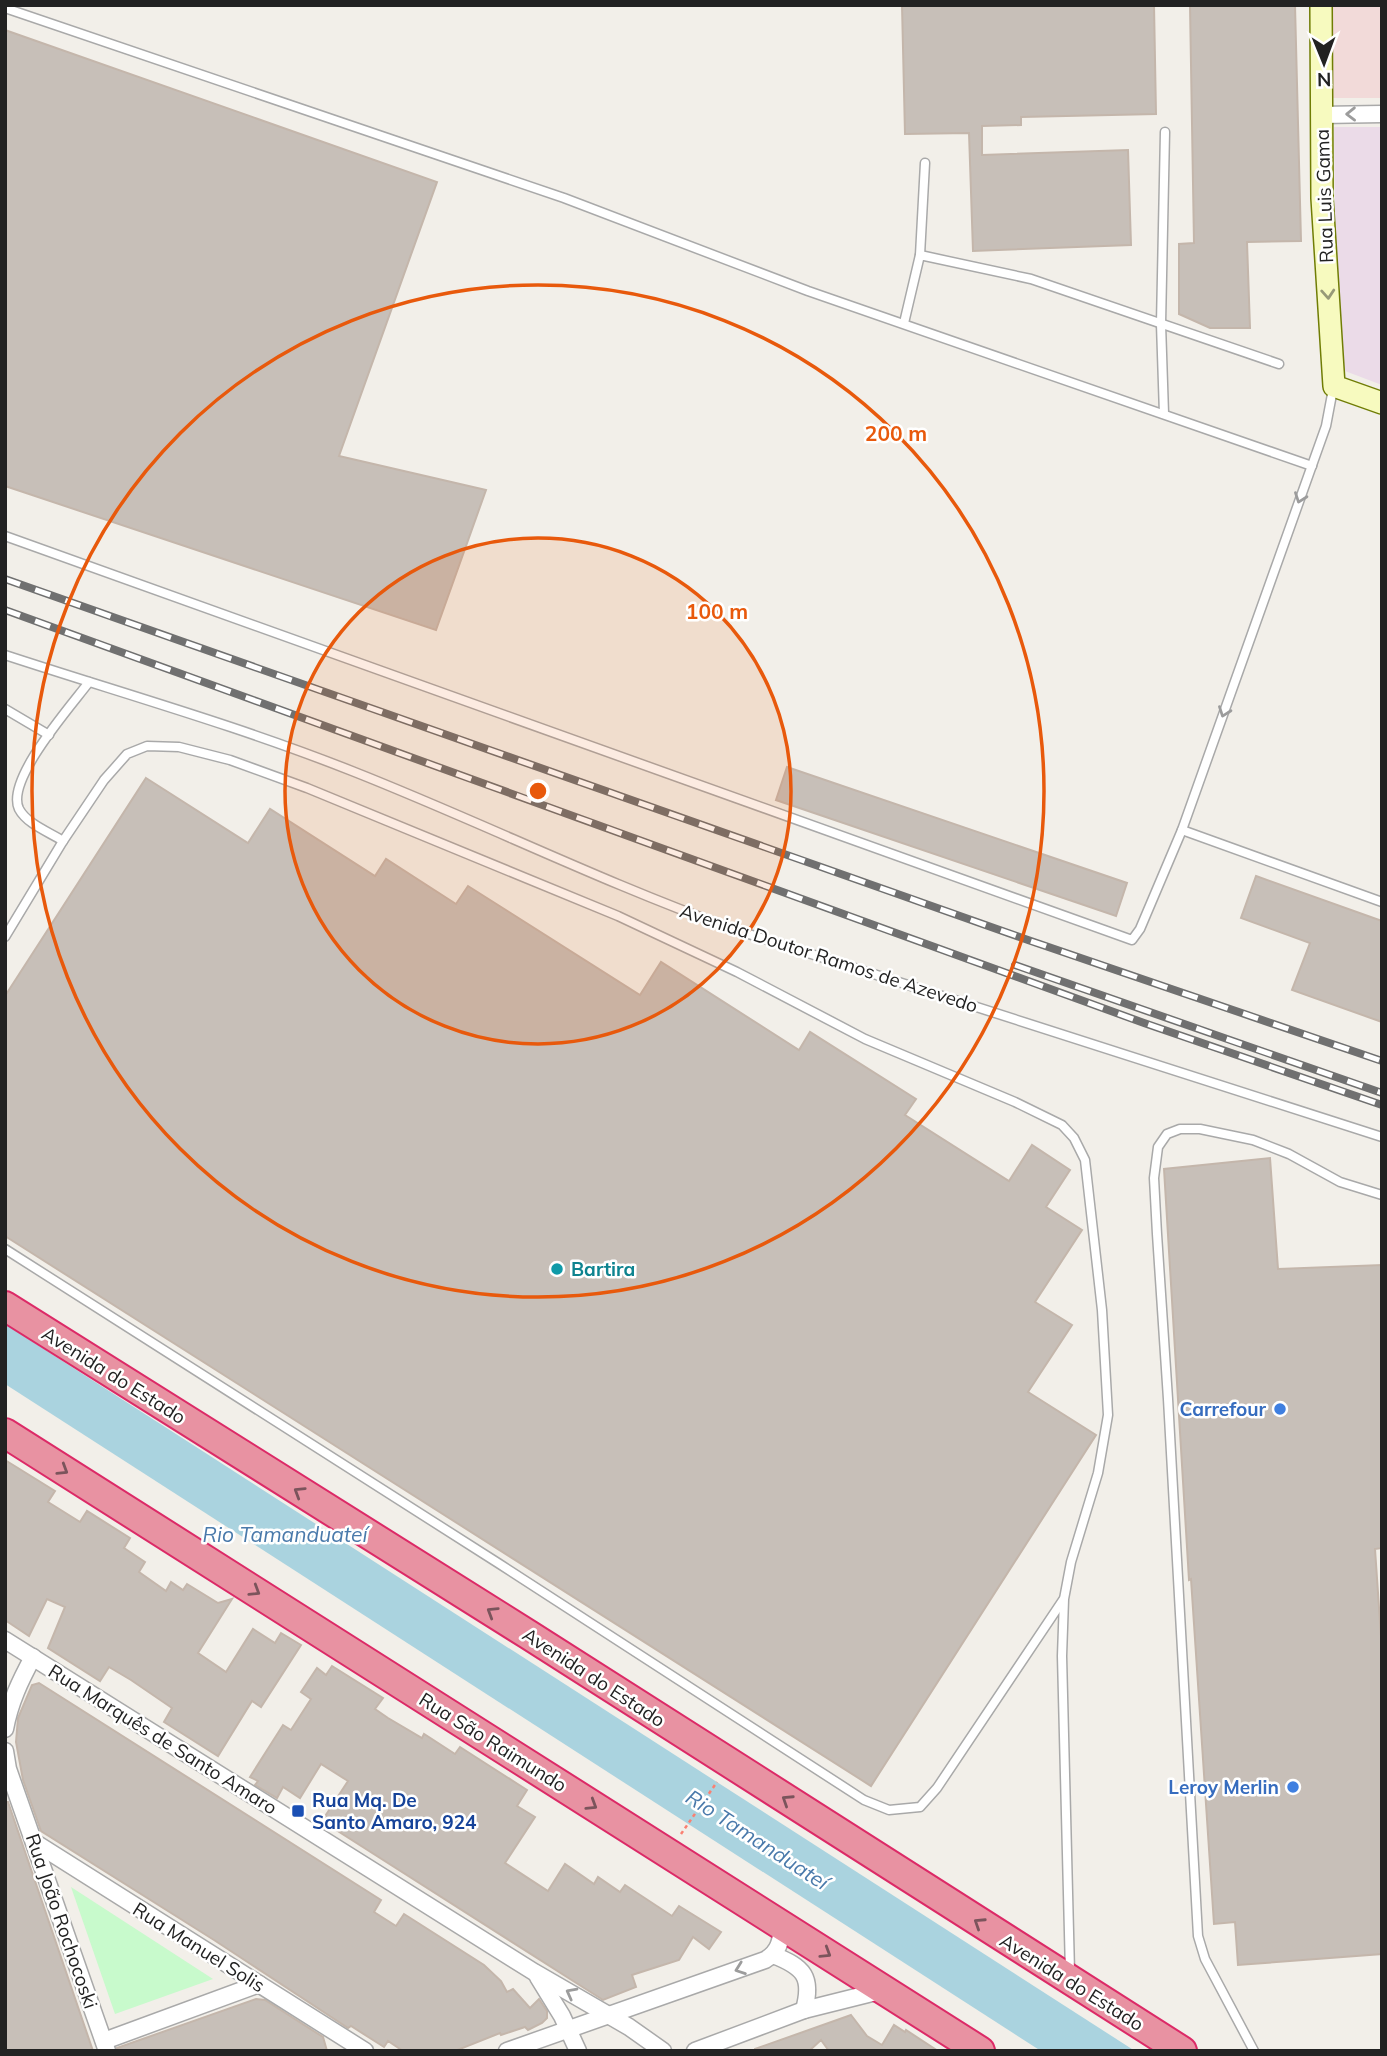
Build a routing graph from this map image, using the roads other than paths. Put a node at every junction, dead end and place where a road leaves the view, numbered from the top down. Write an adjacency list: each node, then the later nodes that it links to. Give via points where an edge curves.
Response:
1 (1321, 5): 4 (street, Rua Luis Gama)
2 (5, 8): 8 (lane, via 564,198)
3 (1382, 114): 4 (street, one-way to 4)
4 (1321, 115): 11 (street, Rua Luis Gama, one-way to 11)
5 (1165, 132): 9 (lane)
6 (925, 163): 7 (lane)
7 (920, 255): 8 (lane); 9 (lane, via 1031,279)
8 (904, 323): 13 (lane)
9 (1161, 324): 10 (lane); 13 (lane)
10 (1279, 364)
11 (1334, 386): 12 (street); 14 (lane)
12 (1382, 403)
13 (1164, 414): 14 (lane)
14 (1312, 466): 20 (lane, one-way to 20)
15 (5, 536): 20 (lane, via 1128,940 1140,929)
16 (5, 654): 17 (lane, Avenida Doutor Ramos de Azevedo)
17 (89, 682): 19 (lane); 24 (lane, Avenida Doutor Ramos de Azevedo, via 329,762 730,929)
18 (5, 709): 19 (lane)
19 (50, 735): 21 (lane, via 19,785 18,806 25,817)
20 (1182, 830): 22 (lane)
21 (63, 841): 23 (lane); 29 (lane, via 127,754 147,746 179,747 230,760 618,916 865,1039 1062,1125 1085,1160 1108,1415 1098,1474)
22 (1382, 902)
23 (5, 937)
24 (1382, 1137)
25 (1382, 1195): 53 (lane, via 1340,1182 1253,1140 1180,1129 1167,1134 1158,1147 1154,1178 1198,1937)
26 (5, 1249): 29 (lane, via 782,1748 864,1800 889,1810 920,1807 937,1788)
27 (5, 1306): 38 (highway, Avenida do Estado, one-way to 27)
28 (5, 1433): 35 (highway, Rua São Raimundo, one-way to 35)
29 (1064, 1599): 38 (lane)
30 (5, 1640): 31 (street, Rua Marquês de Santo Amaro)
31 (33, 1657): 32 (street, via 17,1687); 37 (street, Rua Marquês de Santo Amaro)
32 (5, 1729)
33 (5, 1751): 34 (street, Rua João Rochocoski)
34 (34, 1842): 39 (street, Rua Manuel Solis); 45 (street, Rua João Rochocoski)
35 (782, 1926): 36 (street); 40 (highway, Rua São Raimundo, one-way to 40)
36 (773, 1955): 41 (street, via 800,1969 808,1982); 42 (street, one-way to 42)
37 (534, 1972): 42 (street, Rua Marquês de Santo Amaro, one-way to 37); 43 (street, Rua Marquês de Santo Amaro)
38 (1070, 1982): 52 (highway, Avenida do Estado)
39 (258, 1984): 45 (street); 46 (street, Rua Manuel Solis)
40 (884, 1990): 41 (street); 51 (highway, Rua São Raimundo)
41 (804, 2010): 50 (street)
42 (608, 2015): 43 (street); 44 (street, Rua Marquês de Santo Amaro)
43 (568, 2029): 47 (street); 48 (street, Rua Marquês de Santo Amaro)
44 (639, 2043): 49 (street, Rua Marquês de Santo Amaro)
45 (106, 2046)
46 (365, 2051)
47 (507, 2051)
48 (578, 2051)
49 (663, 2051)
50 (695, 2051)
51 (980, 2051)
52 (1182, 2051)
53 (1254, 2051)

